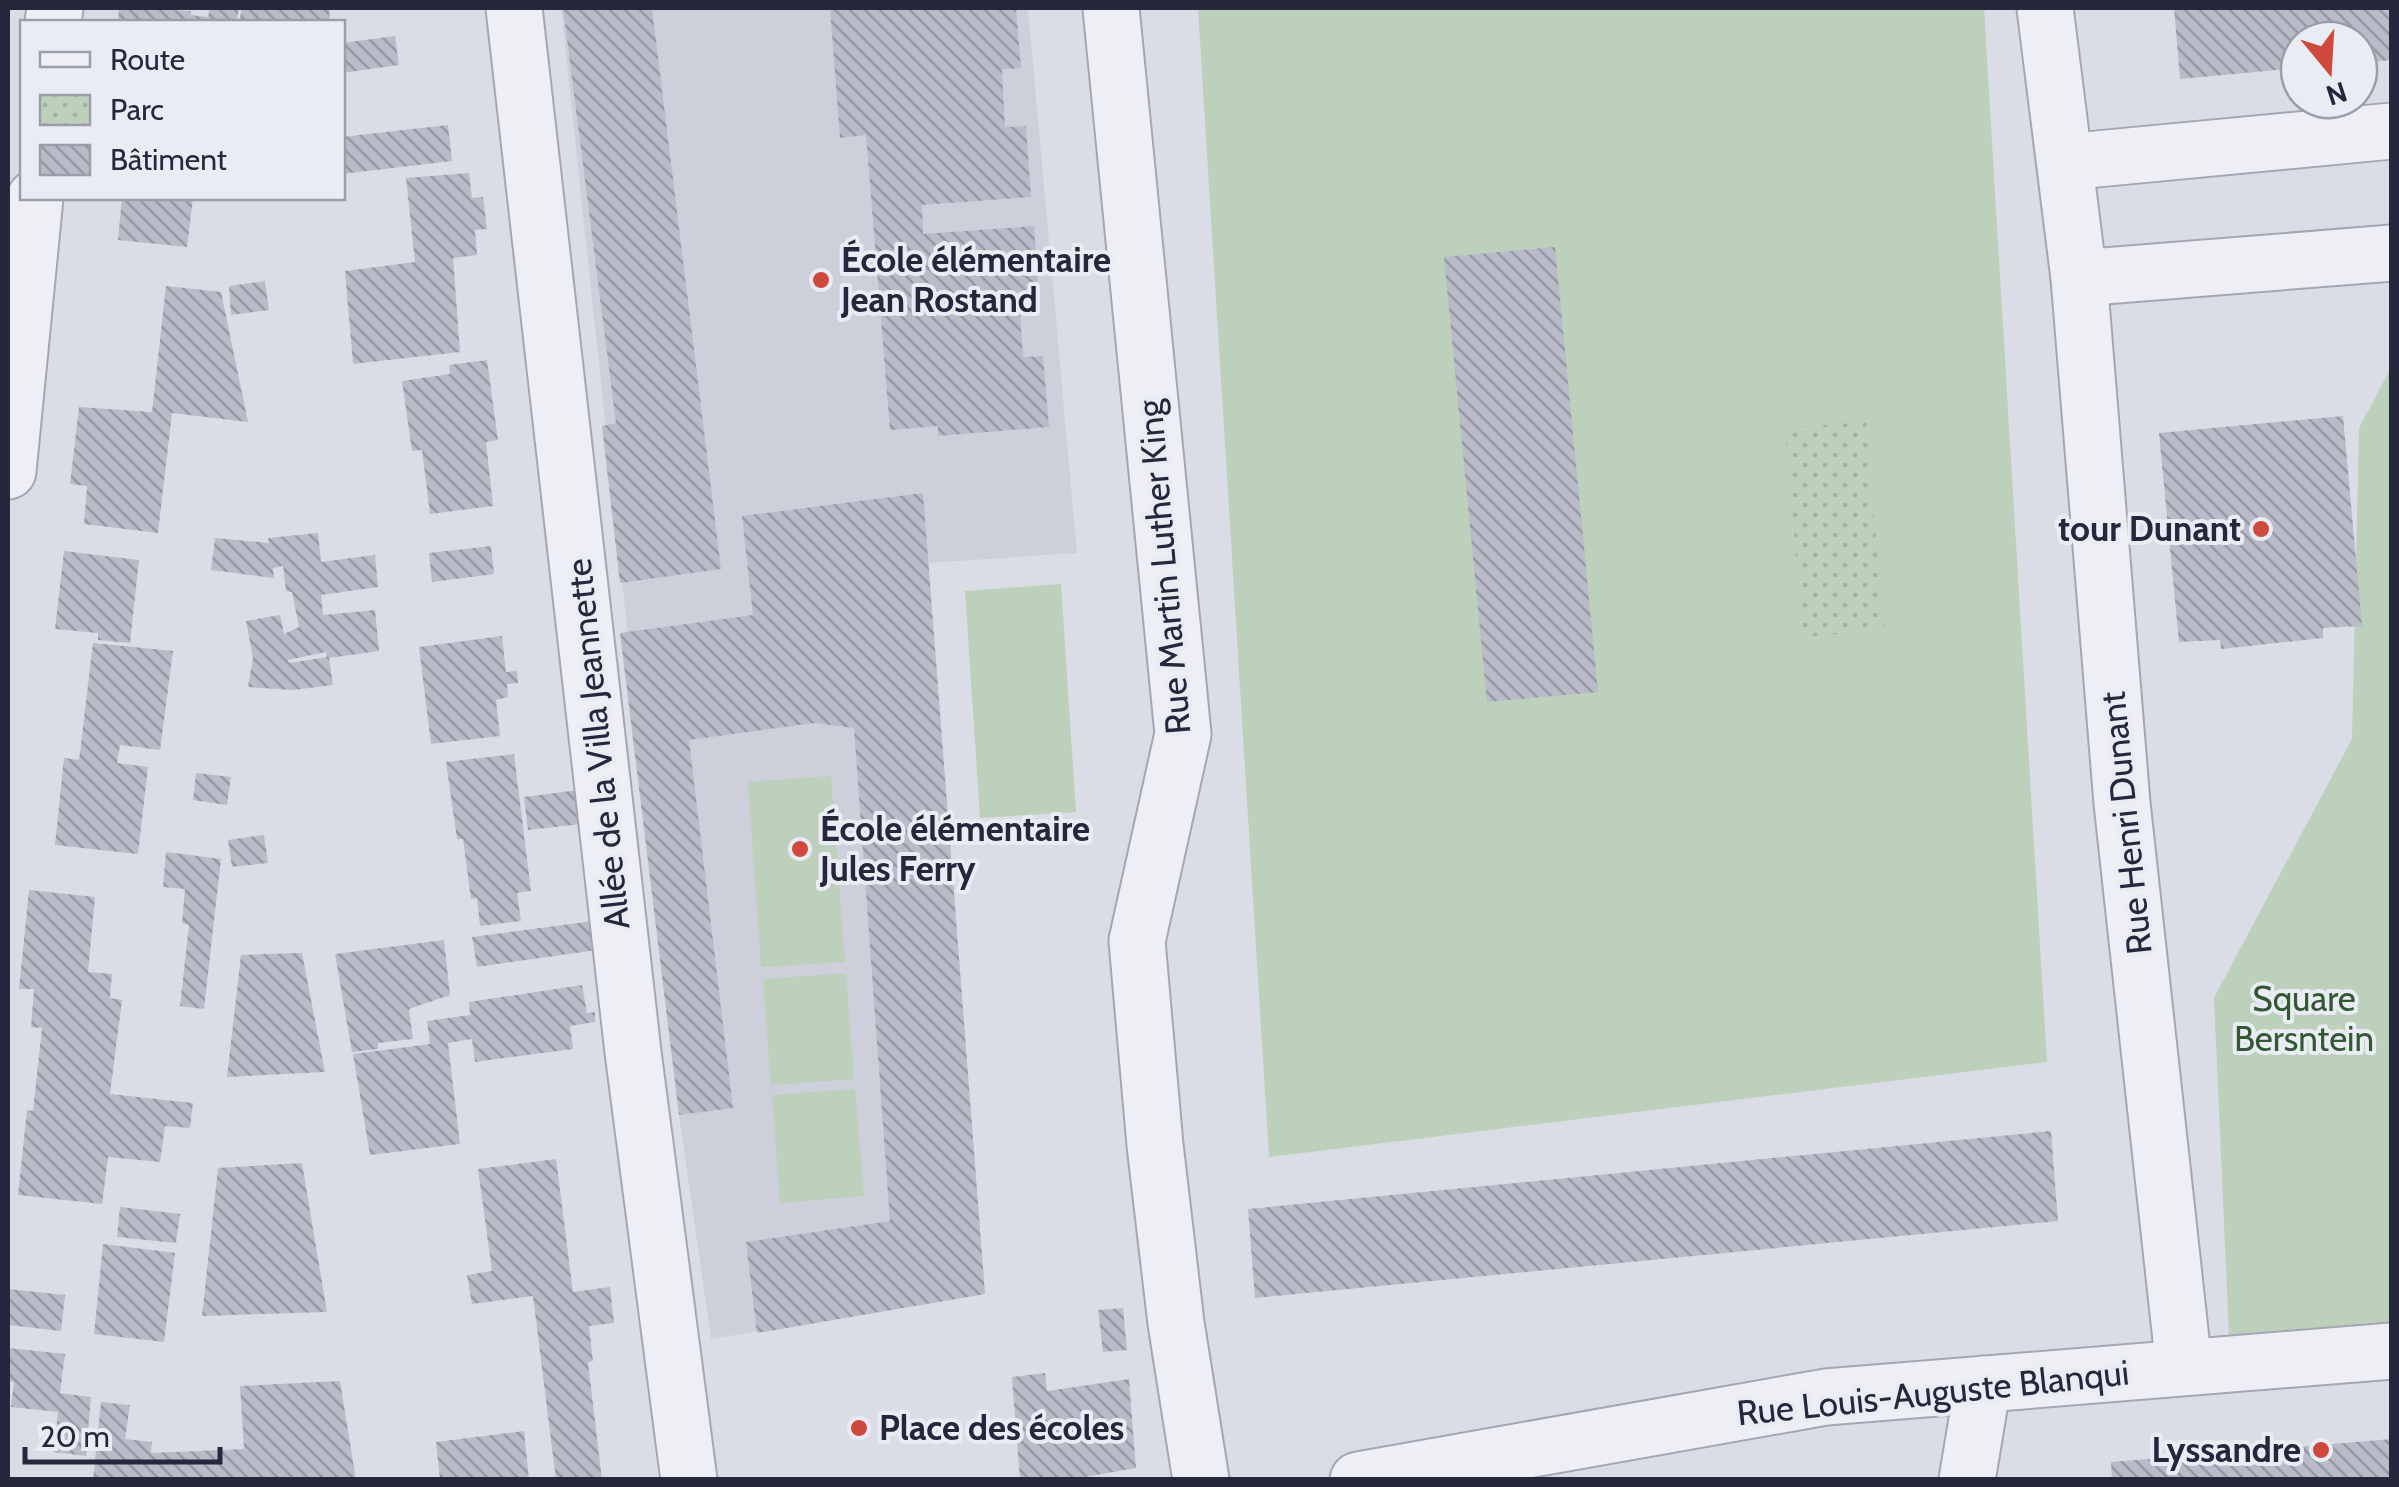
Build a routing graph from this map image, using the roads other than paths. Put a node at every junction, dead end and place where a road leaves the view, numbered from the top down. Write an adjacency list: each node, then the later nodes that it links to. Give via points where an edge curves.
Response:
1 (514, 8): 13 (street, Allée de la Villa Jeannette, via 633,1052)
2 (1110, 8): 14 (street, Rue Martin Luther King, via 1183,734 1136,941 1174,1304)
3 (2045, 8): 5 (street, Rue Henri Dunant)
4 (2392, 131): 5 (street)
5 (2065, 162): 8 (street, Rue Henri Dunant)
6 (35, 200): 9 (street)
7 (2392, 252): 8 (street)
8 (2080, 278): 11 (street, Rue Henri Dunant, via 2122,803)
9 (8, 472)
10 (2392, 1351): 11 (street, Rue Louis-Auguste Blanqui)
11 (2184, 1367): 12 (street, Rue Louis-Auguste Blanqui)
12 (1983, 1384): 15 (street, Rue Louis-Auguste Blanqui, via 1826,1397); 16 (street)
13 (689, 1480)
14 (1201, 1480)
15 (1358, 1480)
16 (1967, 1480)

